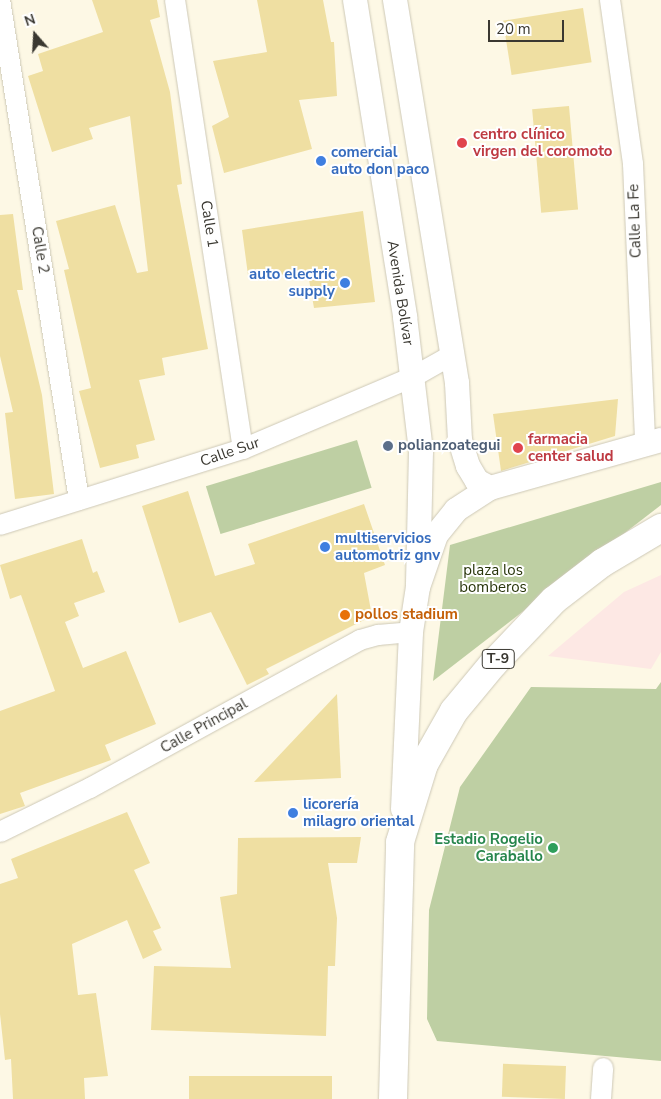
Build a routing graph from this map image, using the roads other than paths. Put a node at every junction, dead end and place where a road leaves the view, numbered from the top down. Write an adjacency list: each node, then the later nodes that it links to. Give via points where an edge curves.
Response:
1 (0, 0): 11 (street, Calle 2)
2 (175, 0): 9 (street, Calle 1)
3 (355, 0): 7 (street, Avenida Bolívar)
4 (395, 0): 6 (street)
5 (610, 0): 8 (street, Calle La Fe, via 633,164)
6 (452, 355): 7 (street, Calle Sur); 10 (street, via 460,440 477,481)
7 (413, 377): 9 (street, Calle Sur); 14 (street, Avenida Bolívar, via 421,451)
8 (653, 442): 10 (street, T-9)
9 (243, 449): 11 (street, Calle Sur)
10 (490, 488): 14 (street, T-9, via 456,510 436,535)
11 (79, 500): 12 (street, Calle Sur)
12 (0, 525)
13 (661, 528): 17 (highway, T-9, via 602,563 554,600 487,671 454,711 424,764)
14 (418, 587): 15 (street, T-9)
15 (411, 632): 16 (street, Calle Principal, via 360,640 90,788); 17 (street, T-9)
16 (0, 832)
17 (400, 842): 19 (highway, T-9)
18 (603, 1068): 20 (street)
19 (393, 1099)
20 (602, 1099)

